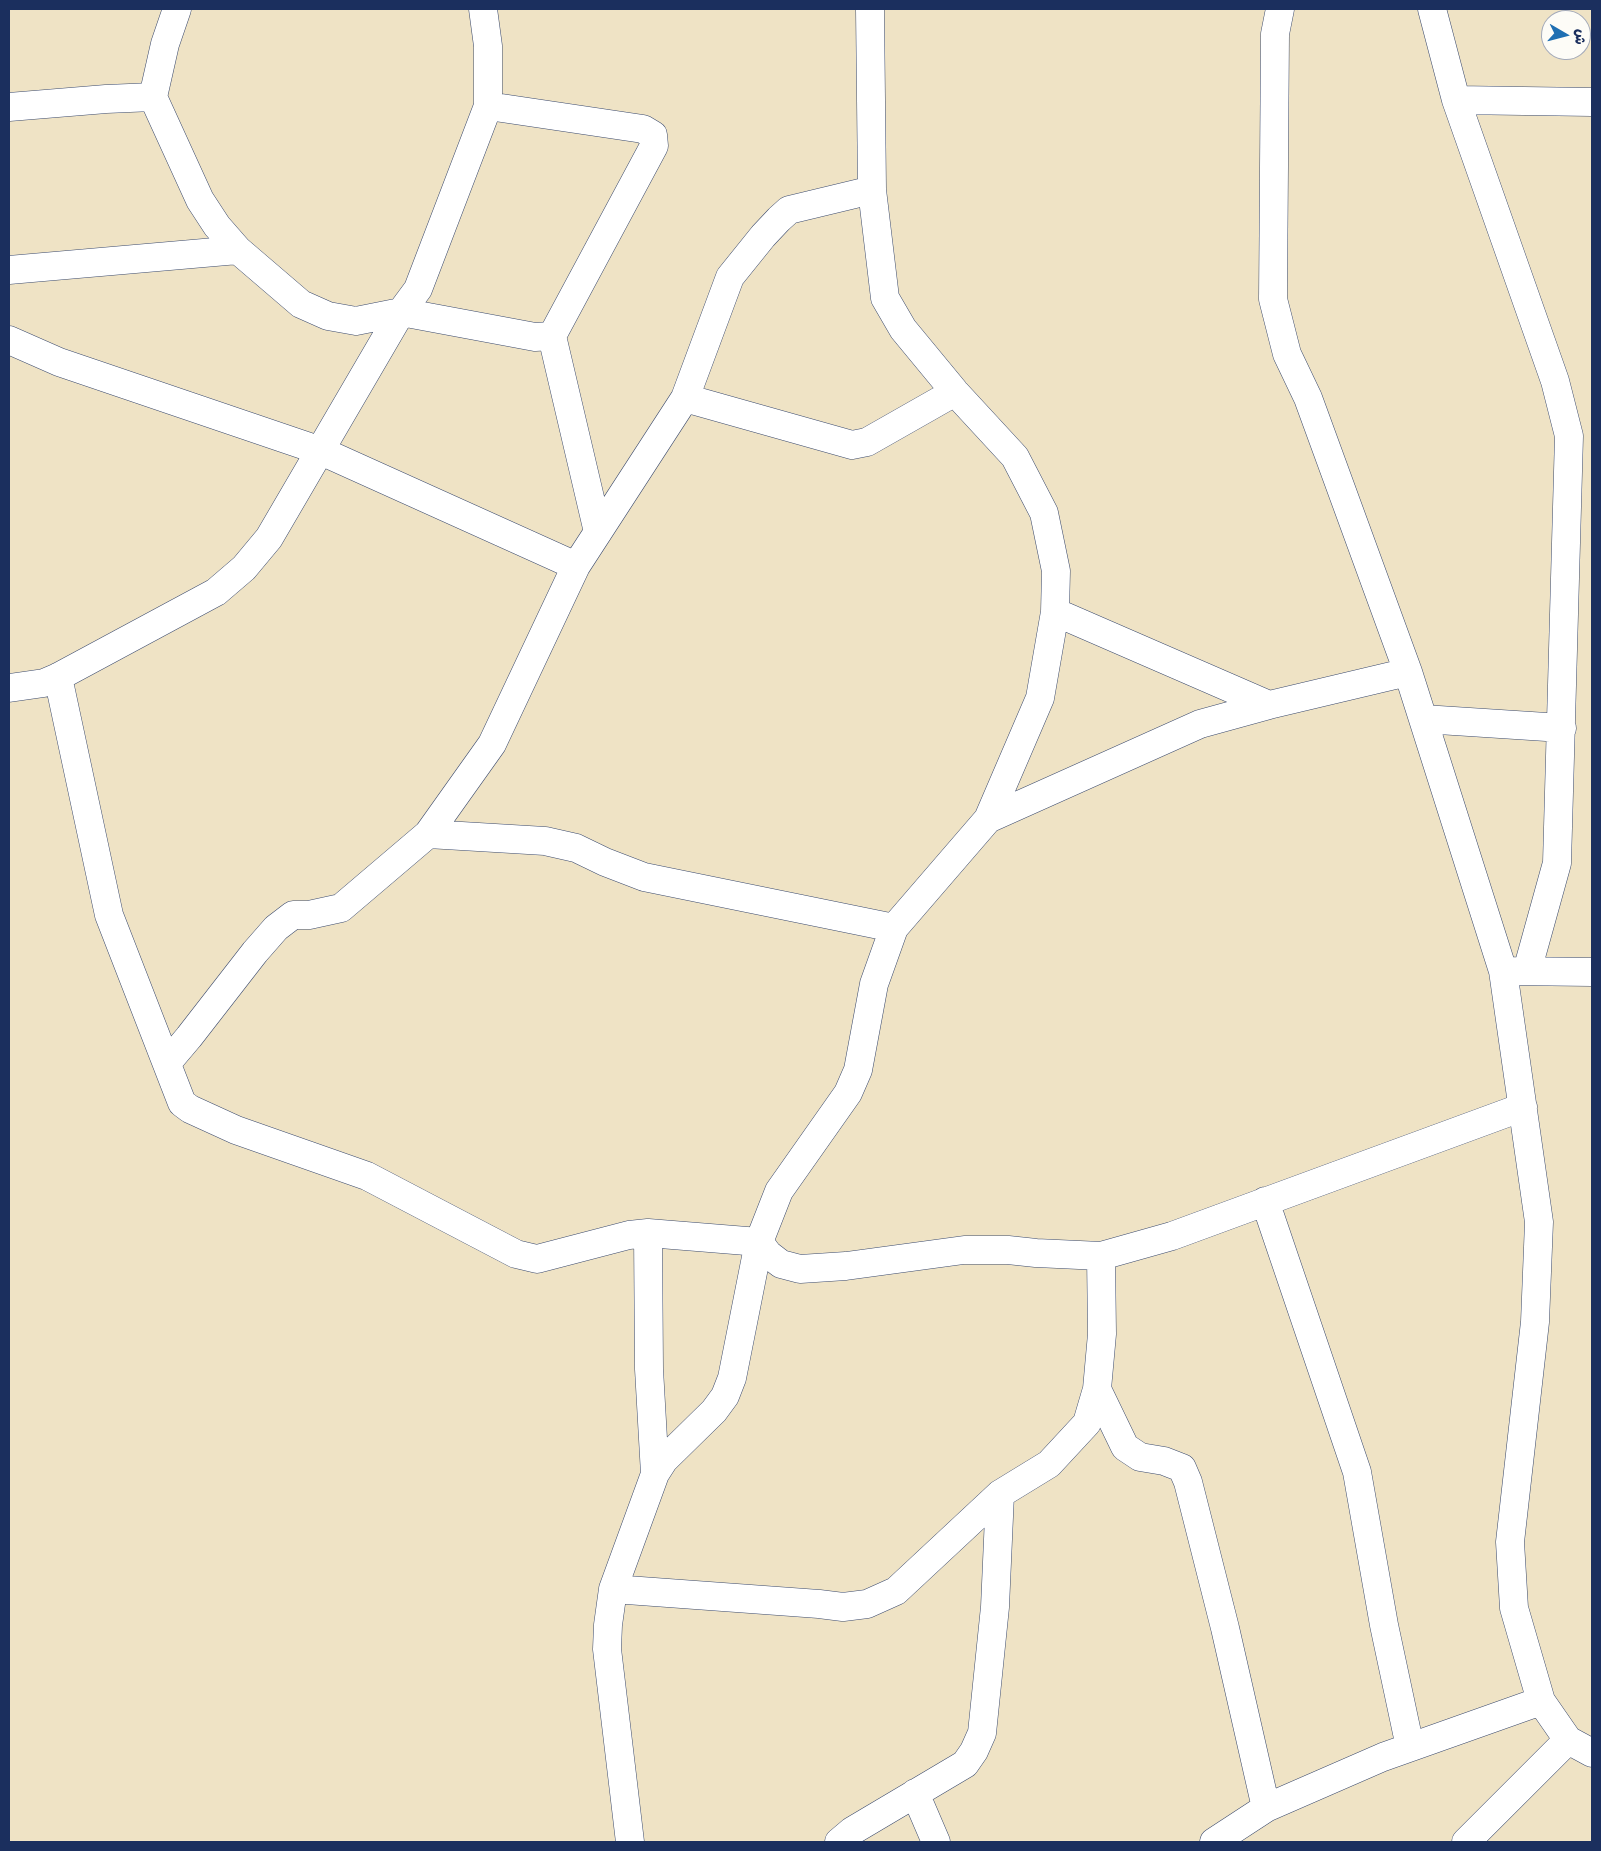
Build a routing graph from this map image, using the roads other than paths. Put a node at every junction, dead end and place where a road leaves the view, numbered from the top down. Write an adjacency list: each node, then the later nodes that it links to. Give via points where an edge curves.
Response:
1 (176, 9): 6 (street)
2 (483, 9): 9 (street, via 488,46)
3 (870, 9): 11 (street)
4 (1280, 9): 23 (street, via 1275,34 1273,299 1287,354 1308,398)
5 (1432, 9): 7 (street)
6 (153, 97): 10 (street); 12 (street, via 200,200)
7 (1456, 100): 8 (street); 28 (street, via 1555,380 1569,436)
8 (1592, 102)
9 (488, 106): 14 (street, via 418,289); 15 (street, via 643,129 653,135 654,146)
10 (9, 107)
11 (872, 190): 17 (street, via 885,298 902,329); 18 (street, via 789,210 763,236 730,277)
12 (238, 250): 13 (street); 14 (street, via 301,304 328,316 356,321)
13 (9, 270)
14 (401, 312): 15 (street, via 535,337); 19 (street)
15 (552, 336): 20 (street)
16 (9, 340): 19 (street, via 59,362)
17 (955, 392): 18 (street, via 867,442 852,445); 22 (street, via 1015,457 1044,514 1056,571)
18 (685, 398): 20 (street)
19 (321, 451): 21 (street); 24 (street, via 269,538 244,568 216,592)
20 (598, 532): 21 (street)
21 (576, 566): 30 (street, via 492,744)
22 (1055, 612): 26 (street); 29 (street, via 1040,698)
23 (1408, 672): 26 (street); 27 (street)
24 (58, 678): 25 (street); 34 (street, via 109,915)
25 (9, 688)
26 (1269, 705): 29 (street, via 1200,724)
27 (1423, 719): 28 (street); 32 (street)
28 (1562, 728): 32 (street, via 1557,864)
29 (988, 819): 31 (street)
30 (428, 834): 31 (street, via 545,841 576,848 644,877); 34 (street, via 341,908 294,915 276,928)
31 (894, 928): 38 (street, via 874,984 858,1070 848,1093 779,1191)
32 (1515, 971): 33 (street); 35 (street)
33 (1592, 972)
34 (167, 1063): 37 (street, via 177,1093 190,1110 236,1130 367,1176 516,1254 537,1259)
35 (1523, 1107): 36 (street); 44 (street, via 1539,1222 1538,1268 1535,1322 1510,1542 1514,1608)
36 (1265, 1201): 39 (street, via 1172,1236); 46 (street, via 1357,1472)
37 (648, 1233): 38 (street); 41 (street, via 649,1370)
38 (759, 1242): 39 (street, via 781,1264 800,1269 964,1250); 41 (street, via 732,1378 725,1396 664,1460)
39 (1102, 1256): 40 (street, via 1102,1334)
40 (1097, 1389): 42 (street, via 1087,1423 1049,1464); 49 (street, via 1125,1447 1140,1457 1164,1460 1182,1468 1188,1482)
41 (655, 1474): 43 (street)
42 (1000, 1494): 43 (street, via 896,1591 867,1604 843,1607); 48 (street, via 995,1607 982,1733 965,1764)
43 (613, 1589): 50 (street, via 607,1649)
44 (1541, 1701): 45 (street); 46 (street)
45 (1568, 1740): 47 (street); 54 (street)
46 (1410, 1747): 49 (street)
47 (1592, 1754)
48 (915, 1794): 51 (street); 52 (street)
49 (1266, 1808): 53 (street)
50 (630, 1842)
51 (839, 1842)
52 (936, 1842)
53 (1214, 1842)
54 (1466, 1842)

